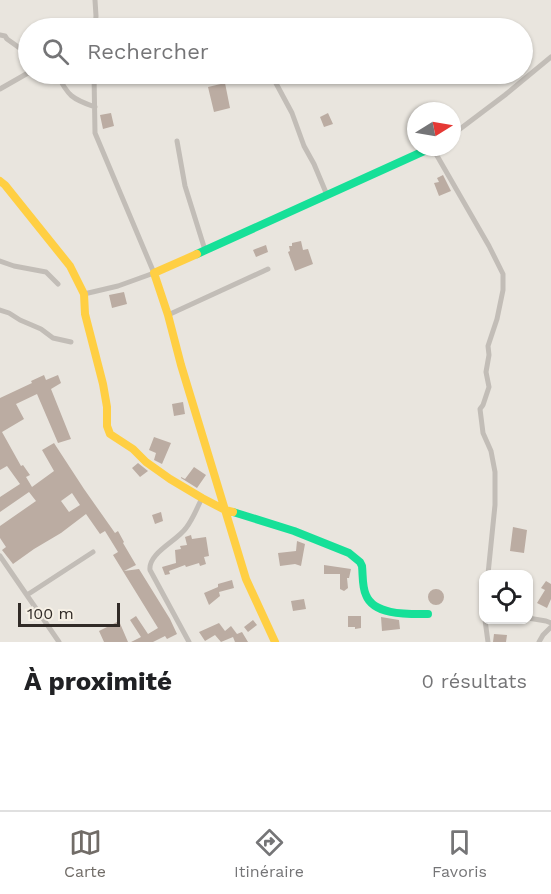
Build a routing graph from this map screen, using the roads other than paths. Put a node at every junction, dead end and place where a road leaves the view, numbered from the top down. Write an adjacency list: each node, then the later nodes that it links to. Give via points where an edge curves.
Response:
1 (95, 0): 2 (street)
2 (96, 18)
3 (0, 35): 4 (street)
4 (18, 47)
5 (551, 57): 6 (street)
6 (533, 71)
7 (18, 79): 12 (street)
8 (62, 84): 13 (street, via 76,101)
9 (94, 84): 13 (street)
10 (276, 84): 19 (street)
11 (517, 84): 14 (street)
12 (0, 89)
13 (95, 107): 23 (street, via 97,138)
14 (461, 128)
15 (177, 141): 20 (street, via 185,186)
16 (413, 156): 19 (street)
17 (438, 156): 33 (street, via 503,274 500,309 488,346 489,387 480,409 495,472)
18 (0, 182): 25 (street, via 70,266)
19 (327, 195): 20 (street)
20 (205, 250): 23 (street)
21 (0, 261): 24 (street, via 46,272)
22 (268, 269): 27 (street)
23 (154, 273): 25 (street); 27 (street)
24 (58, 284)
25 (84, 294): 29 (street, via 110,434)
26 (0, 310): 28 (street, via 53,338)
27 (168, 315): 30 (street)
28 (71, 342)
29 (202, 498): 30 (street); 40 (street, via 185,530 154,556 149,566)
30 (225, 510): 35 (street, via 349,553 362,566 369,602 386,611); 41 (street, via 246,579)
31 (93, 552): 34 (street)
32 (0, 556): 34 (street)
33 (488, 570)
34 (27, 595): 39 (street)
35 (428, 614)
36 (533, 620): 38 (street)
37 (485, 624): 42 (street)
38 (551, 625): 43 (street)
39 (59, 642)
40 (189, 642)
41 (275, 642)
42 (488, 642)
43 (539, 642)

